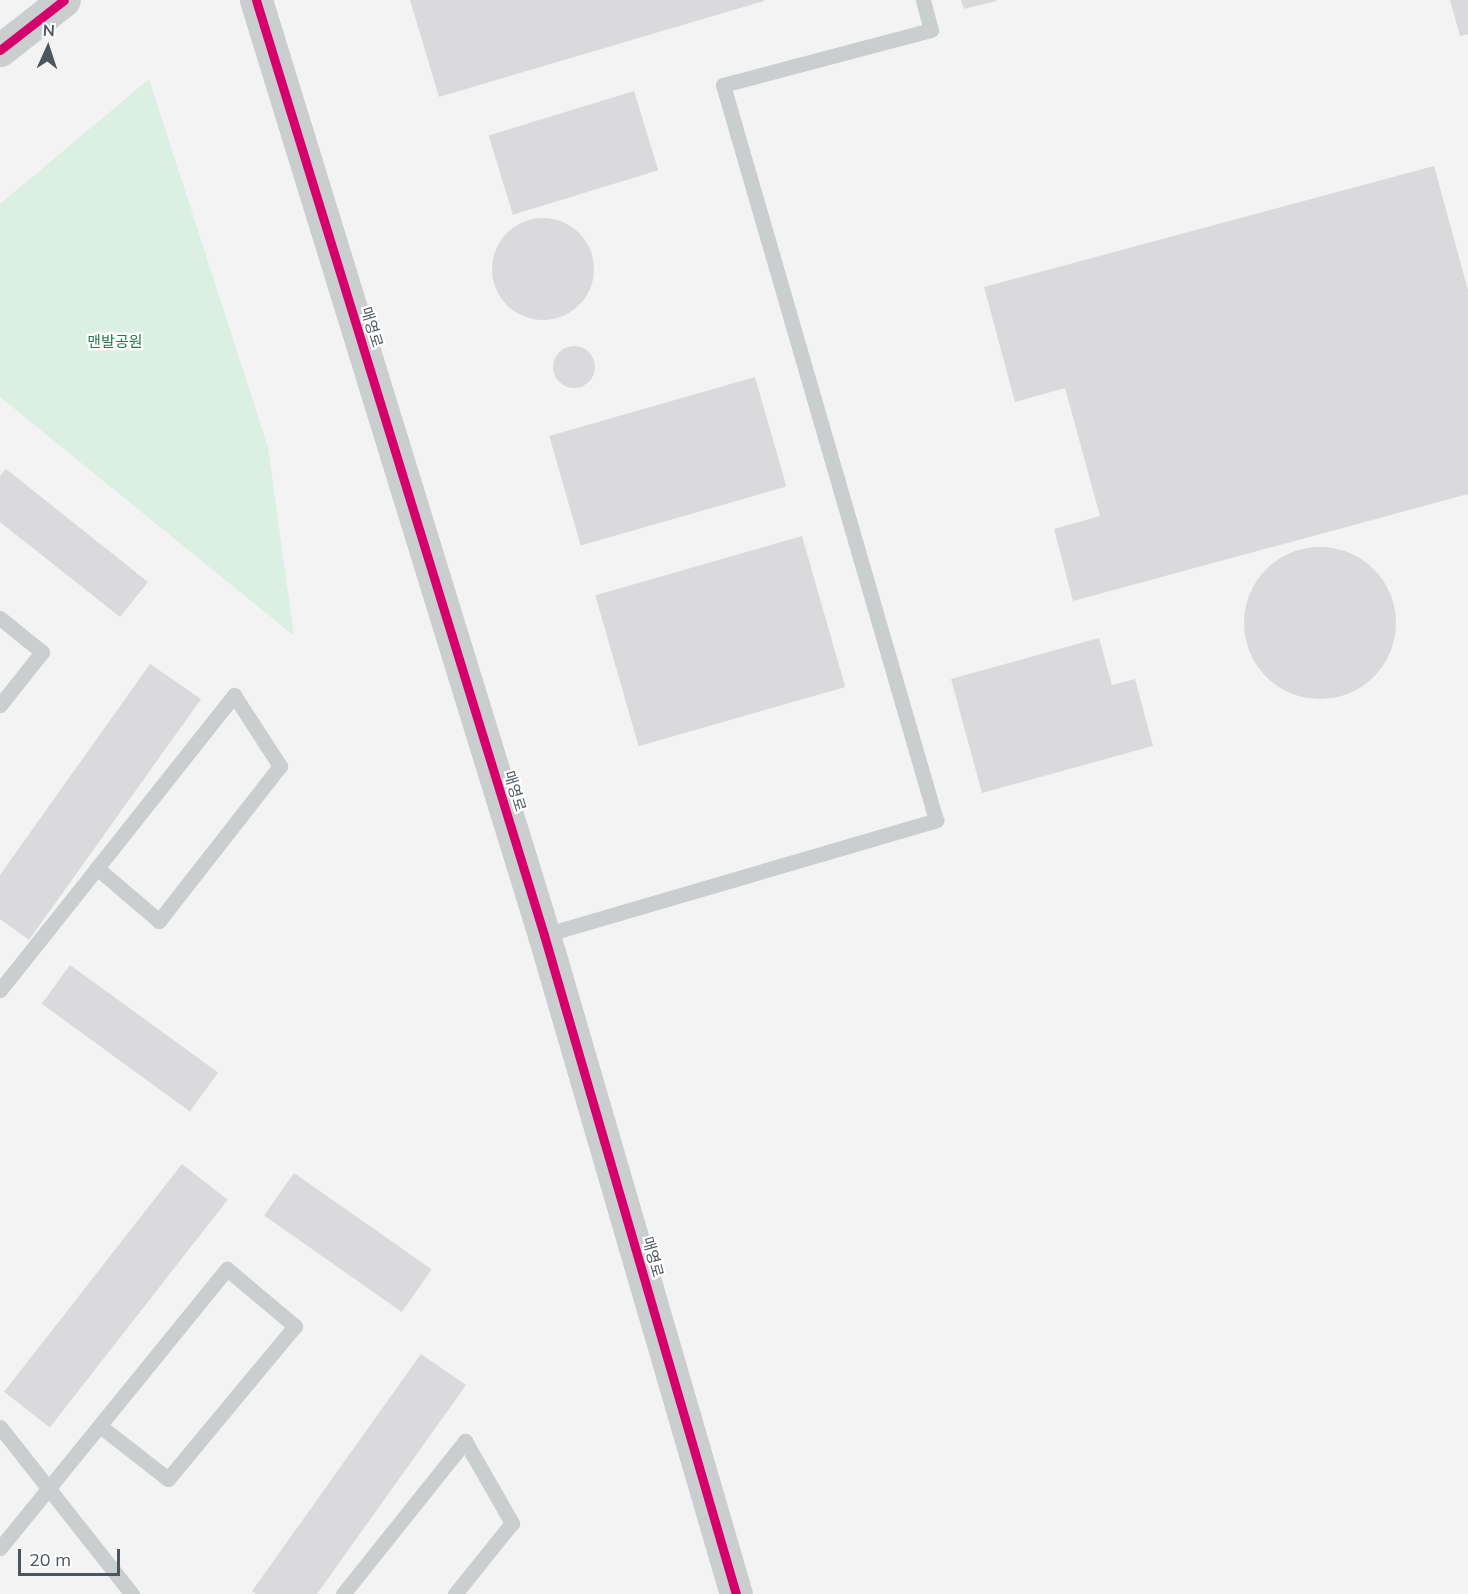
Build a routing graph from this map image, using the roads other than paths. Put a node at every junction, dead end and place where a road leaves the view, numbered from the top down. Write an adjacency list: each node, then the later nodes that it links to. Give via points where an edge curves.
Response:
1 (64, 0): 4 (street)
2 (256, 0): 8 (street, 매영로)
3 (923, 0): 8 (lane, via 931,30 723,85 936,820)
4 (0, 50)
5 (0, 618): 6 (lane, via 42,652)
6 (0, 705)
7 (97, 868): 7 (lane, via 159,921 280,766 234,695); 9 (lane)
8 (544, 935): 17 (street, 매영로)
9 (0, 990)
10 (100, 1426): 10 (lane, via 168,1479 295,1326 227,1269); 12 (lane)
11 (0, 1427): 12 (lane)
12 (49, 1489): 13 (lane); 14 (lane)
13 (0, 1548)
14 (132, 1594)
15 (343, 1594): 16 (lane, via 465,1441 512,1523)
16 (455, 1594)
17 (736, 1594)

